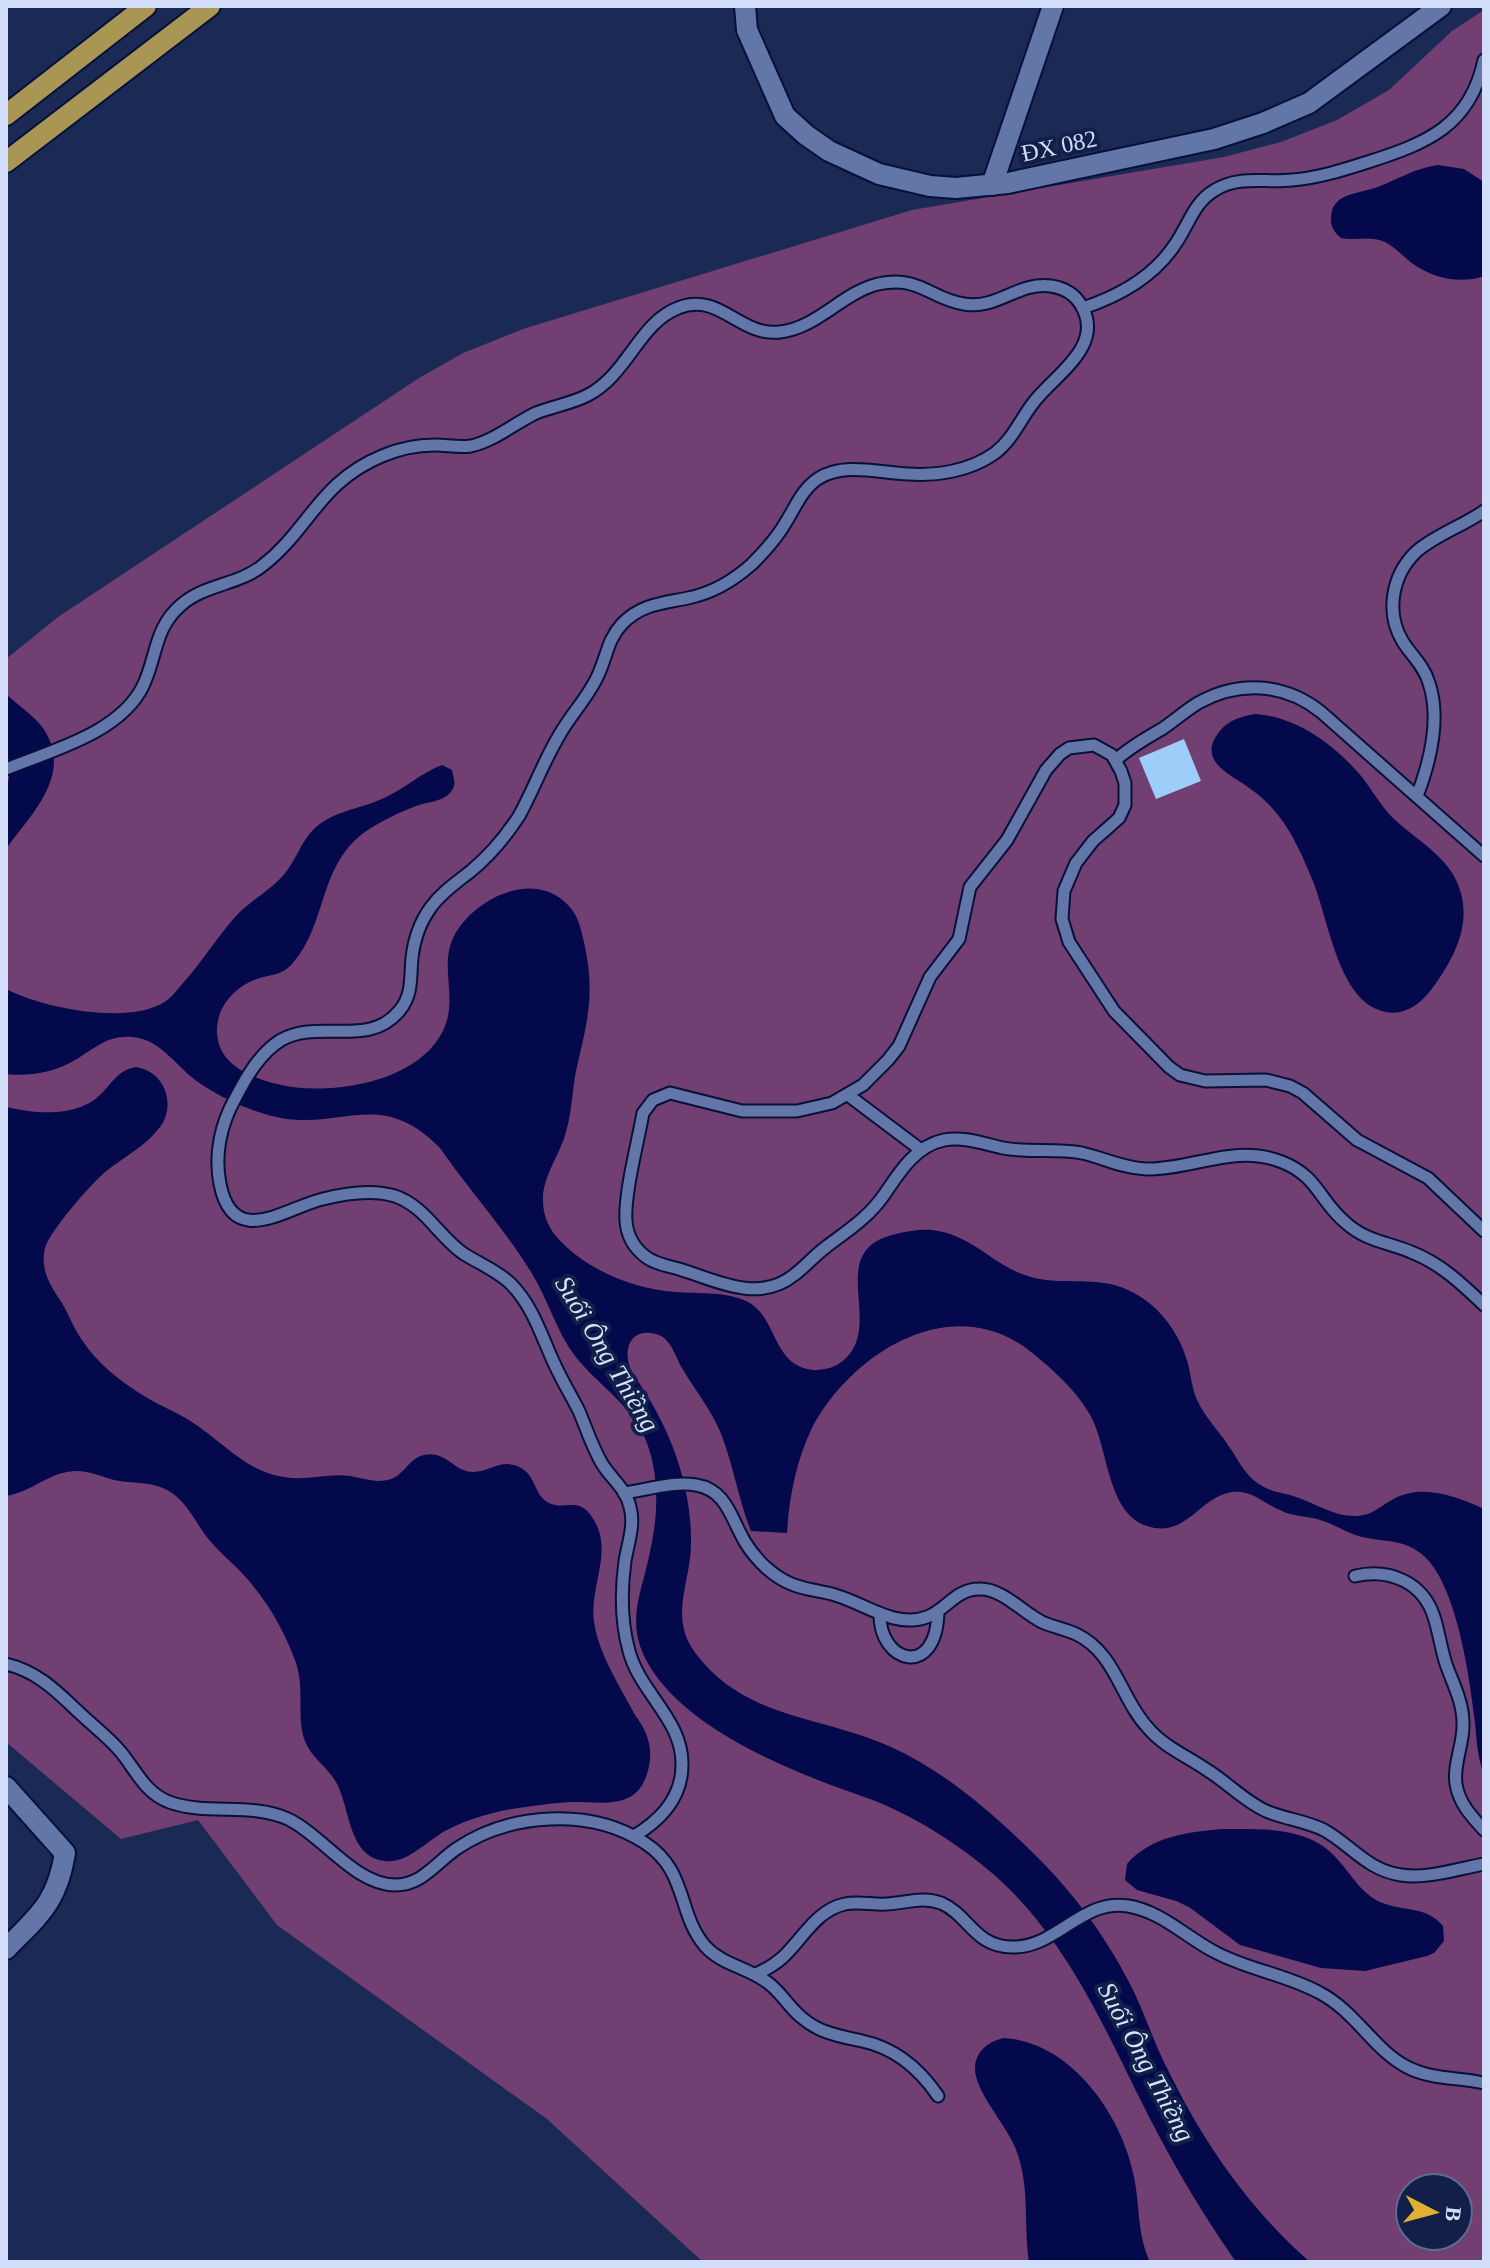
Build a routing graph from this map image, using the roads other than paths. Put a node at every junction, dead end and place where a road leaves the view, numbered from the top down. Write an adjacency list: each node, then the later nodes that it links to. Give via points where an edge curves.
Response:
1 (146, 6): 7 (main road)
2 (210, 6): 8 (main road)
3 (745, 6): 9 (street, ĐX 082, via 747,30 785,116 806,135 853,164 904,181 956,188)
4 (1053, 6): 9 (street)
5 (1441, 6): 9 (street, ĐX 082, via 1309,103 1263,123 1214,139)
6 (1484, 60): 10 (lane, via 1470,99 1437,134 1408,149 1325,175 1223,185 1200,201 1159,264 1122,291)
7 (6, 115)
8 (6, 162)
9 (992, 185)
10 (1083, 308): 13 (lane, via 1072,294 1051,286 969,305 902,282 865,289 818,317 779,332 759,331 714,306 674,309 648,331 617,374 591,394 537,413 475,445 406,448 352,472 321,498 260,568 199,592 174,610 158,635 147,678 131,706 103,727); 20 (lane, via 1087,327 1077,356 989,458 940,474 843,470 821,477 804,492 766,550 741,574 716,589 656,603 631,616 612,637 593,685 560,733 511,828 429,910 415,940 409,995 396,1015 366,1031 310,1031 286,1038 265,1053 229,1108 218,1169 229,1208 244,1219 263,1221 322,1199 370,1192 418,1208 460,1251 498,1273 521,1296 599,1459)
11 (1484, 511): 14 (lane, via 1419,550 1402,569 1394,594 1398,632 1423,669 1433,699 1429,758)
12 (1116, 760): 14 (lane, via 1211,697 1269,688 1305,700); 16 (lane, via 1102,747 1086,744 1069,748 1053,761 1007,840 970,887 959,939 930,977 899,1046); 18 (lane, via 1125,783 1125,805 1076,863 1062,907 1069,942 1114,1011 1180,1075 1205,1081 1266,1080 1303,1093 1357,1140 1435,1183)
13 (6, 769)
14 (1417, 796): 15 (lane)
15 (1484, 856)
16 (848, 1095): 17 (lane); 17 (lane, via 815,1108 779,1113 742,1111 677,1093 653,1100 643,1113 627,1209 631,1239 657,1263 715,1283 756,1289 776,1285 862,1220)
17 (921, 1150): 19 (lane, via 942,1140 965,1139 1007,1149 1081,1153 1157,1169 1231,1155 1266,1157 1306,1176 1355,1231 1434,1263)
18 (1484, 1231)
19 (1484, 1305)
20 (624, 1493): 23 (lane, via 686,1484 708,1488 723,1499 755,1557 779,1577); 27 (lane, via 632,1521 622,1600 629,1652 682,1753 675,1797 658,1821)
21 (1355, 1576): 26 (lane, via 1392,1575 1413,1586 1429,1605 1462,1708 1455,1771 1458,1794)
22 (938, 1611): 23 (lane, via 909,1620); 23 (lane, via 929,1649 912,1658 898,1652 885,1636); 28 (lane, via 967,1590 990,1590 1088,1641 1110,1663 1130,1704 1160,1740 1253,1804 1323,1830 1375,1867 1414,1876)
23 (880, 1614)
24 (6, 1664): 27 (lane, via 36,1675 65,1698 160,1797 190,1807 276,1814 381,1883 416,1880 471,1839 510,1824 572,1820)
25 (6, 1787): 29 (street, via 65,1853 60,1881 47,1907)
26 (1484, 1830)
27 (634, 1836): 30 (lane, via 657,1852 674,1874 705,1945 722,1960)
28 (1484, 1864)
29 (6, 1949)
30 (756, 1974): 31 (lane, via 780,1960 817,1919 844,1904 931,1901 953,1910 986,1941 1008,1947 1033,1944 1086,1914 1131,1906 1233,1961 1321,1993 1408,2068); 32 (lane, via 813,2026 895,2053)
31 (1484, 2083)
32 (938, 2096)

